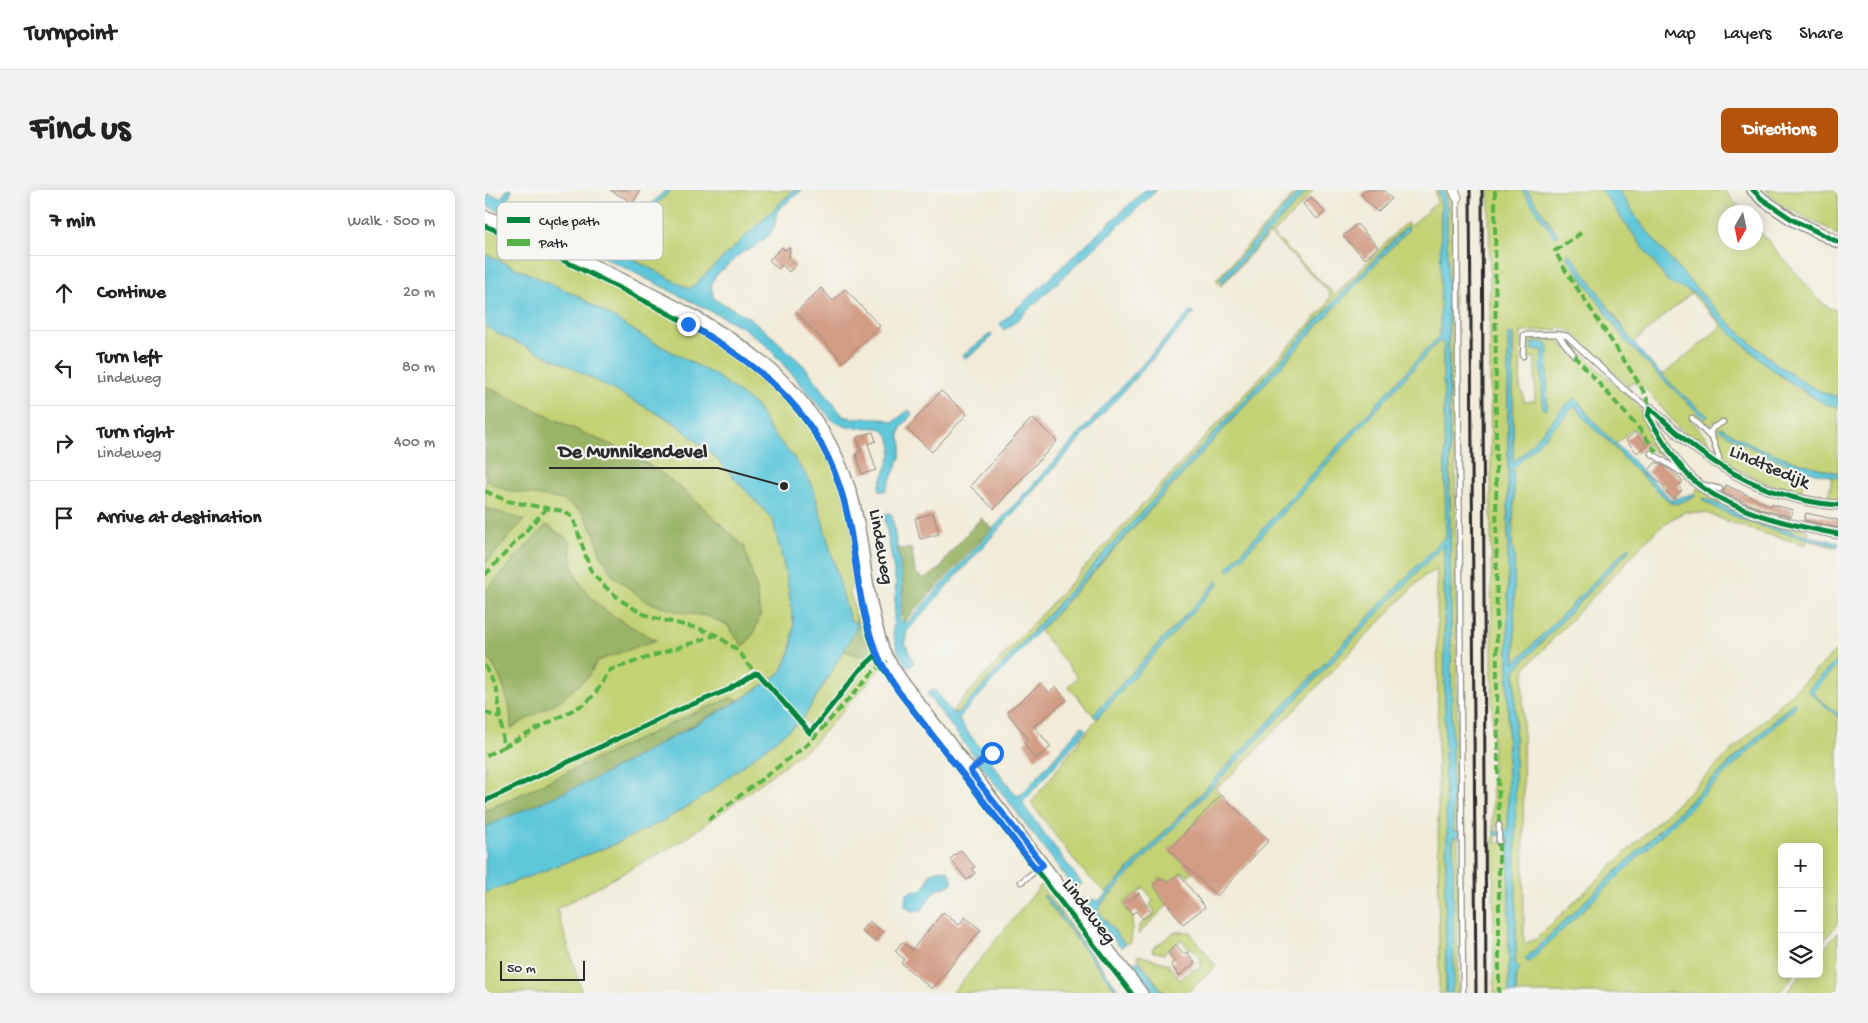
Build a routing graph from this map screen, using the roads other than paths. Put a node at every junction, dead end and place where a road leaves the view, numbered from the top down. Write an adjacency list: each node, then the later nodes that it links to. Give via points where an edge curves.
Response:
1 (1753, 190): 5 (street, via 1793,220)
2 (1456, 193): 28 (lane)
3 (485, 217): 4 (main road, Lindeweg)
4 (497, 222)
5 (1838, 242)
6 (581, 260): 22 (main road, Lindeweg, via 663,300 761,360 807,406 836,455 851,495 883,651 905,686)
7 (1557, 334): 8 (lane); 9 (lane, via 1523,335); 10 (lane, via 1571,339 1624,389)
8 (1574, 355)
9 (1523, 356)
10 (1650, 408): 15 (street, Lindtsedijk, via 1689,444); 16 (street, via 1648,416)
11 (1692, 418): 13 (lane)
12 (1723, 422): 13 (lane, via 1714,427)
13 (1711, 437): 15 (lane)
14 (1651, 453): 16 (lane)
15 (1718, 464): 19 (street, Lindtsedijk, via 1781,493 1818,504)
16 (1690, 477): 17 (street)
17 (1700, 485): 18 (lane); 20 (street, via 1718,498 1763,516)
18 (1721, 490)
19 (1838, 505)
20 (1838, 534)
21 (990, 755): 22 (lane)
22 (975, 768): 25 (main road, Lindeweg)
23 (1499, 825): 24 (lane)
24 (1499, 843)
25 (1043, 865): 26 (lane); 27 (main road, Lindeweg)
26 (1021, 882)
27 (1141, 993)
28 (1463, 993)

